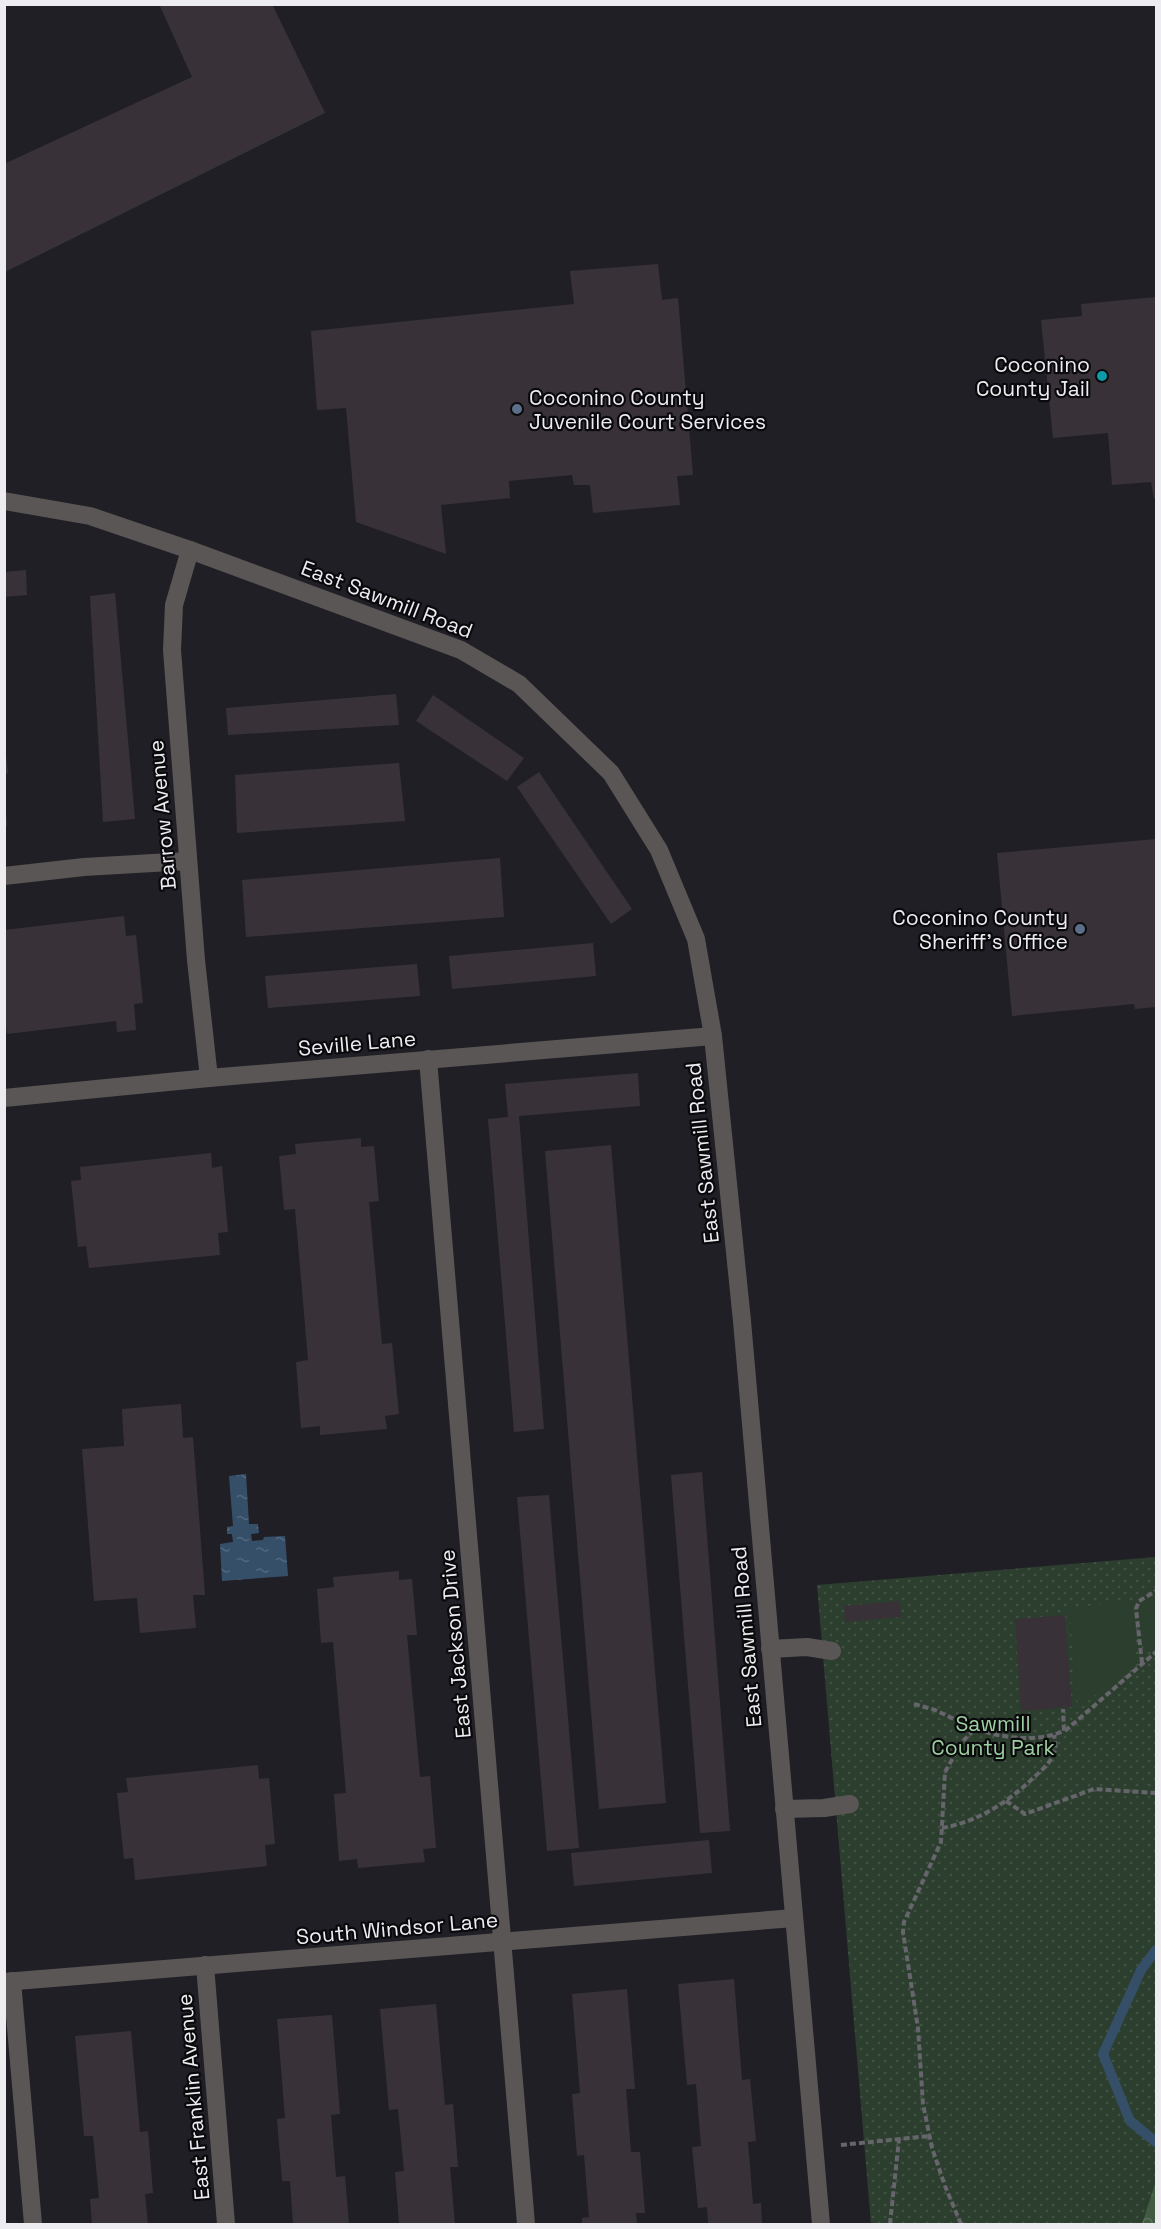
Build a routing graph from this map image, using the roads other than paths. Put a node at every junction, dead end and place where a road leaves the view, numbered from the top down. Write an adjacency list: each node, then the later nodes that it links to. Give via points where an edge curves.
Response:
1 (4, 501): 2 (street, East Sawmill Road, via 90,516)
2 (190, 550): 3 (street, Barrow Avenue, via 174,604 172,650); 5 (street, East Sawmill Road, via 461,650 519,684 611,773 659,850 696,939)
3 (188, 861): 4 (street); 7 (street, Barrow Avenue)
4 (4, 876)
5 (713, 1036): 6 (street, Seville Lane); 9 (street, East Sawmill Road)
6 (428, 1059): 7 (street, Seville Lane); 14 (street, East Jackson Drive)
7 (209, 1078): 8 (street, Seville Lane)
8 (4, 1098)
9 (770, 1649): 10 (street, via 807,1647); 12 (street, East Sawmill Road)
10 (832, 1651)
11 (850, 1804): 12 (street)
12 (784, 1809): 13 (street, East Sawmill Road)
13 (794, 1918): 14 (street, South Windsor Lane); 20 (street, East Sawmill Road)
14 (503, 1942): 15 (street, South Windsor Lane); 19 (street, East Jackson Drive)
15 (205, 1965): 16 (street, South Windsor Lane); 18 (street, East Franklin Avenue)
16 (8, 1982): 17 (street)
17 (33, 2224)
18 (226, 2224)
19 (526, 2224)
20 (821, 2224)

